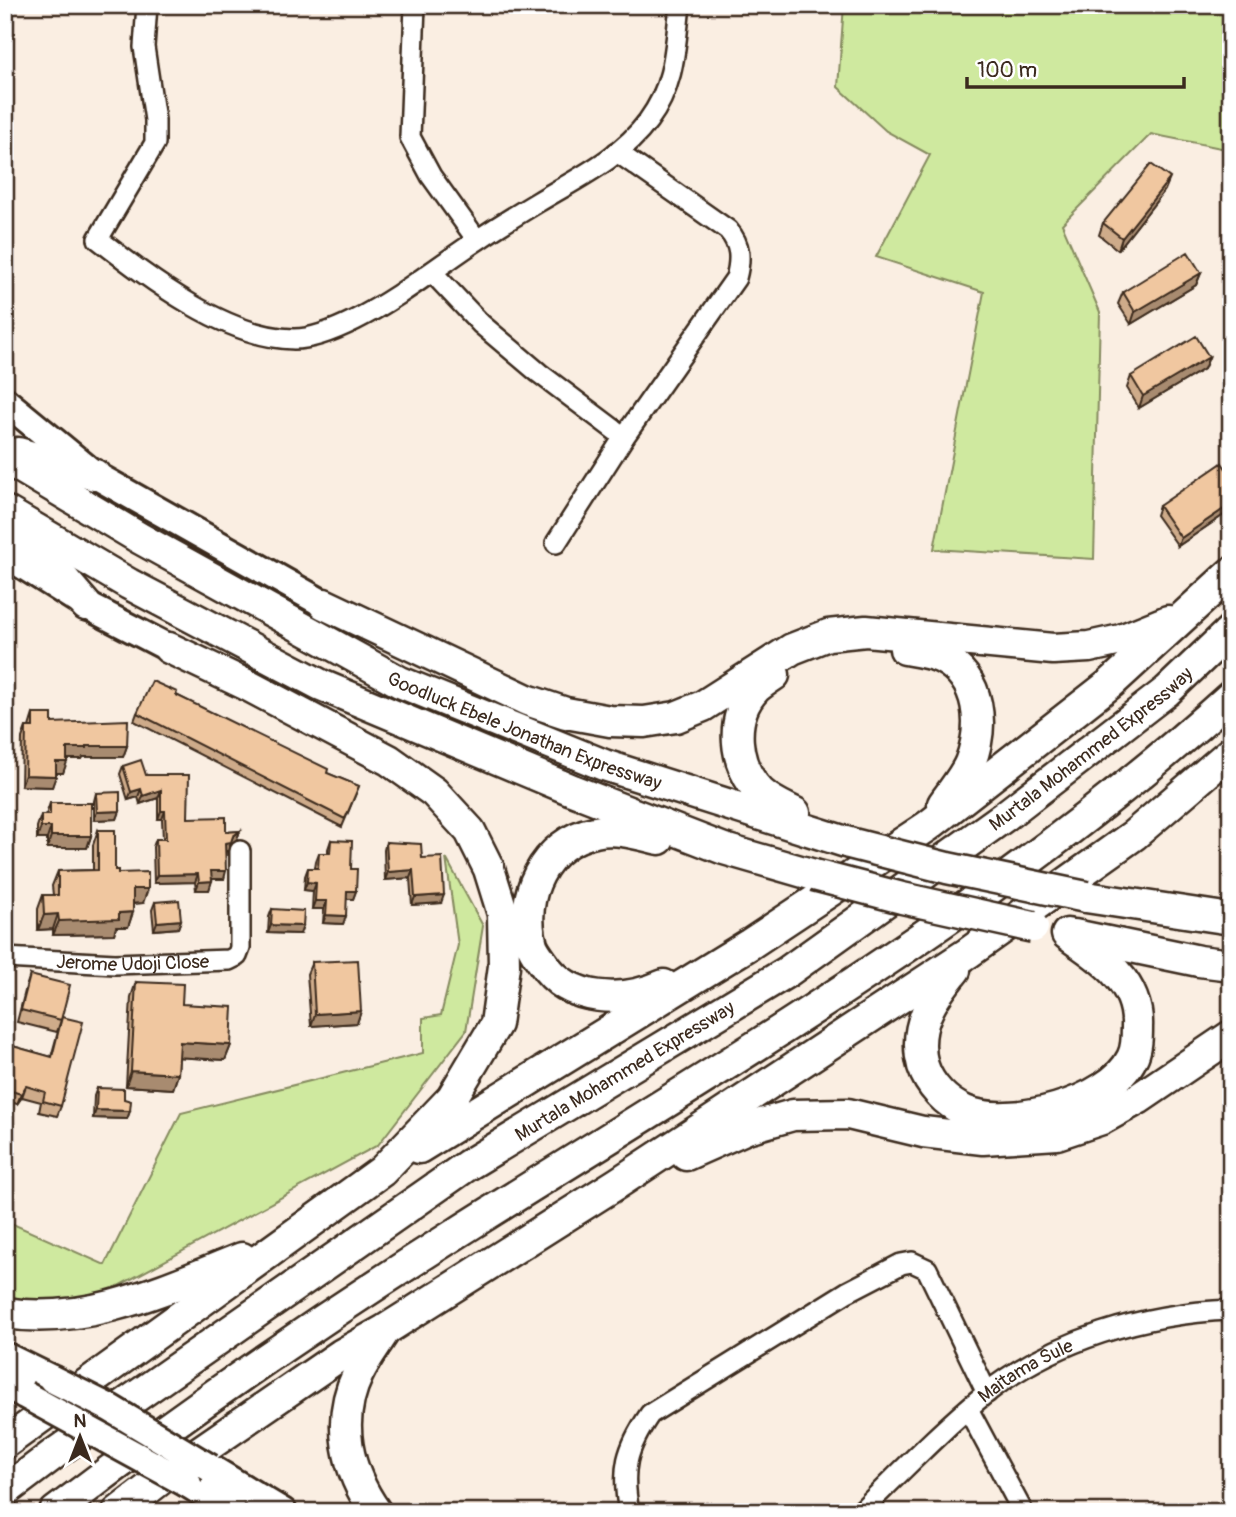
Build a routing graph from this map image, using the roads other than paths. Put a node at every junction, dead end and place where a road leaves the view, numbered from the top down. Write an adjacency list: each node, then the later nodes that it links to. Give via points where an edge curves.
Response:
1 (147, 5): 6 (street, via 144,47 155,143 98,239 192,305 245,331 276,338 320,334 355,320)
2 (415, 5): 5 (street, via 411,137 431,176)
3 (680, 5): 4 (street, via 672,76 663,99 633,141)
4 (617, 152): 5 (street); 8 (street, via 728,230 737,240 740,264 736,278)
5 (477, 240): 6 (street)
6 (432, 272): 8 (street, via 481,324 538,373)
7 (5, 401): 11 (main road)
8 (624, 437): 14 (street)
9 (5, 449): 11 (highway)
10 (5, 458): 22 (highway, Goodluck Ebele Jonathan Expressway)
11 (95, 475): 17 (main road)
12 (5, 511): 23 (highway, Goodluck Ebele Jonathan Expressway, via 129,584)
13 (5, 519): 18 (highway)
14 (556, 543)
15 (5, 554): 18 (main road)
16 (1231, 573): 19 (highway, Murtala Mohammed Expressway)
17 (324, 604): 19 (highway, via 527,700 566,713 644,722 676,717 703,706 792,649 828,635 866,631 1054,649 1089,647 1146,632); 22 (highway)
18 (86, 605): 21 (main road)
19 (1188, 613): 25 (highway, Murtala Mohammed Expressway)
20 (1231, 630): 30 (highway, Murtala Mohammed Expressway, via 1167,691)
21 (169, 648): 23 (highway); 42 (highway, via 388,760 434,792 470,831 489,869 503,915 505,966 496,1024 452,1098)
22 (400, 682): 32 (highway, Goodluck Ebele Jonathan Expressway, via 604,765)
23 (321, 685): 33 (highway, Goodluck Ebele Jonathan Expressway)
24 (1231, 696): 26 (highway)
25 (1079, 708): 30 (highway); 31 (highway, Murtala Mohammed Expressway)
26 (1219, 711): 52 (highway, via 1055,842 905,950 428,1252)
27 (1231, 752): 29 (highway)
28 (1231, 766): 29 (highway)
29 (1196, 783): 38 (highway, via 1134,835)
30 (1004, 816): 55 (highway, Murtala Mohammed Expressway, via 787,972 468,1165)
31 (928, 826): 32 (highway, via 969,765 979,731 973,694 942,658 864,645 836,649 793,665 755,689 743,709 737,734 740,758 760,793); 37 (highway, Murtala Mohammed Expressway)
32 (843, 840): 35 (highway, Goodluck Ebele Jonathan Expressway, bridge, via 947,868 1086,897)
33 (724, 849): 36 (highway, Goodluck Ebele Jonathan Expressway, bridge, via 902,898); 37 (highway, via 612,830 569,841 546,861 532,886 528,917 532,947 549,972 574,991 603,997 642,994)
34 (240, 851): 39 (street, Jerome Udoji Close, via 240,948 229,960 116,964)
35 (1224, 917)
36 (1067, 934): 38 (highway, via 1107,964 1131,993 1138,1016 1133,1058 1115,1080 1091,1096 1028,1115 992,1117 965,1111 941,1096 927,1077 921,1059 924,1017 934,996); 40 (highway, Goodluck Ebele Jonathan Expressway)
37 (750, 944): 42 (highway, Murtala Mohammed Expressway)
38 (968, 953): 43 (highway)
39 (5, 958)
40 (1231, 965)
41 (1231, 1036): 43 (highway, via 1138,1100 1057,1135 983,1139 922,1132 848,1114 793,1115 747,1128)
42 (382, 1171): 44 (highway)
43 (618, 1183): 47 (highway)
44 (281, 1243): 46 (highway, via 127,1303 79,1313); 54 (highway)
45 (1231, 1310): 51 (street, Maitama Sule, via 1165,1317 1072,1344 1028,1365)
46 (5, 1312)
47 (385, 1330): 48 (highway); 62 (highway, via 357,1375 346,1415 349,1457)
48 (342, 1354): 52 (highway); 59 (highway)
49 (5, 1356): 61 (main road, bridge, via 110,1408)
50 (15, 1390): 60 (main road, bridge)
51 (987, 1393): 53 (street, Maitama Sule); 63 (street, via 927,1269 912,1262 901,1264 847,1292 650,1415 629,1447)
52 (197, 1409): 58 (highway)
53 (968, 1409): 64 (street, Maitama Sule); 65 (street)
54 (5, 1443)
55 (54, 1454): 56 (highway); 57 (highway, Murtala Mohammed Expressway)
56 (5, 1477)
57 (5, 1492)
58 (55, 1512)
59 (118, 1512)
60 (233, 1512)
61 (283, 1512)
62 (376, 1512)
63 (629, 1512)
64 (860, 1512)
65 (1023, 1512)

